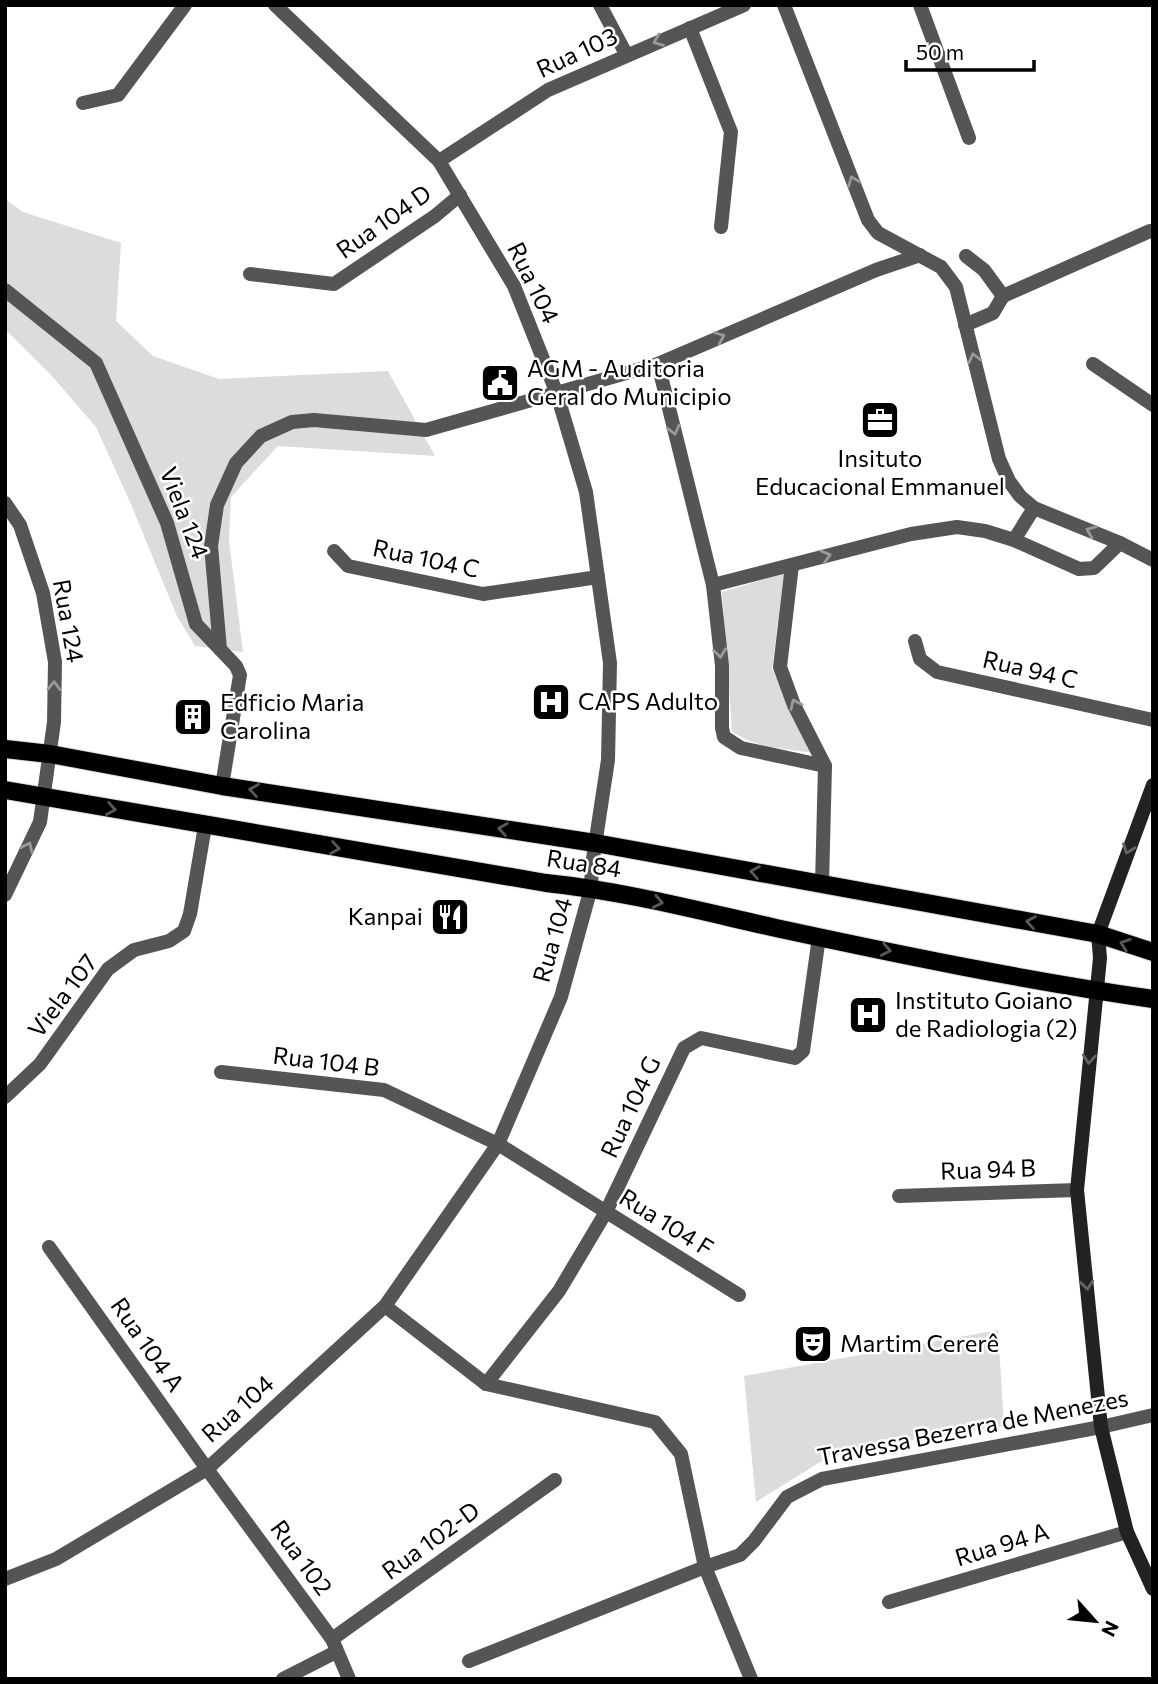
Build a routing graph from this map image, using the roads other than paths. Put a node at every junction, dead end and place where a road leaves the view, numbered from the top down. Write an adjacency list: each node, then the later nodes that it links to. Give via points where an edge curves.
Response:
1 (185, 5): 9 (street, via 118,95)
2 (275, 5): 11 (street, Rua 104)
3 (600, 5): 8 (street)
4 (744, 5): 7 (street, Rua 103)
5 (784, 5): 15 (street, one-way to 5, via 878,233 868,219)
6 (920, 5): 10 (street)
7 (690, 29): 8 (street, Rua 103, one-way to 8); 13 (street, via 731,132)
8 (626, 54): 11 (street, Rua 103, via 548,89)
9 (83, 103)
10 (969, 138)
11 (439, 161): 12 (street, Rua 104)
12 (460, 195): 17 (street, Rua 104 D, via 334,284); 23 (street, Rua 104, via 514,286)
13 (722, 227)
14 (1150, 231): 19 (street)
15 (920, 255): 20 (street, via 949,276); 21 (street, one-way to 15)
16 (966, 256): 19 (street, via 984,270)
17 (250, 274)
18 (5, 289): 35 (street, Viela 124, via 96,363 167,523 196,624)
19 (1003, 296): 20 (street, via 993,313)
20 (965, 325): 26 (street, one-way to 20, via 1009,481 999,459)
21 (658, 364): 23 (street); 33 (street, one-way to 33)
22 (1093, 364): 24 (street)
23 (557, 394): 32 (street, Rua 104, via 586,492); 35 (street, via 426,430 314,420 292,422 261,436 236,463 216,505 211,546)
24 (1153, 405)
25 (5, 503): 38 (street, Rua 124, one-way to 25, via 55,662 43,593 20,526)
26 (1034, 508): 27 (street); 28 (street, one-way to 26)
27 (1014, 540): 28 (street, via 1079,569 1094,568); 31 (street, one-way to 27, via 911,534 957,527)
28 (1120, 543): 30 (street)
29 (334, 551): 32 (street, Rua 104 C, via 348,566 483,594)
30 (1153, 560)
31 (792, 565): 33 (street); 39 (street, one-way to 31, via 780,667)
32 (598, 577): 45 (street, Rua 104, via 610,663 608,760)
33 (713, 585): 39 (street, one-way to 39, via 724,737 741,748)
34 (915, 640): 36 (street, Rua 94 C, via 920,659 937,672)
35 (220, 649): 41 (street, Viela 124, via 240,675)
36 (1153, 720)
37 (5, 749): 38 (main road, Rua 84)
38 (50, 754): 41 (main road, Rua 84); 43 (street, Rua 124)
39 (825, 765): 46 (street)
40 (1153, 785): 49 (main road, one-way to 49)
41 (222, 786): 45 (main road, Rua 84, one-way to 41)
42 (5, 790): 43 (main road, Rua 84)
43 (44, 798): 44 (main road, Rua 84, one-way to 44); 48 (street, Rua 124, one-way to 43, via 40,822)
44 (205, 826): 47 (main road, Rua 84, one-way to 47); 55 (street, Viela 107, via 184,931 169,941 134,950 108,969 40,1064)
45 (595, 844): 46 (main road, Rua 84, one-way to 45); 47 (street, Rua 104)
46 (822, 884): 49 (main road, Rua 84, one-way to 46)
47 (591, 888): 50 (main road, Rua 84, one-way to 50); 56 (street, Rua 104, via 561,997)
48 (5, 895)
49 (1098, 934): 51 (main road, Rua 84, one-way to 49); 52 (main road)
50 (819, 937): 52 (main road, Rua 84, one-way to 52); 59 (street, Rua 104 G, via 803,1051 795,1058 701,1038 684,1048)
51 (1153, 953)
52 (1095, 991): 53 (main road, Rua 84); 57 (main road, one-way to 57)
53 (1153, 999)
54 (221, 1072): 56 (street, Rua 104 B, via 384,1090)
55 (5, 1097)
56 (498, 1143): 59 (street, Rua 104 F); 62 (street, Rua 104)
57 (1077, 1190): 58 (street, Rua 94 B); 65 (main road, one-way to 65)
58 (900, 1196)
59 (606, 1212): 61 (street, Rua 104 F); 63 (street, Rua 104 G, via 559,1291)
60 (49, 1247): 66 (street, Rua 104 A)
61 (739, 1295)
62 (385, 1306): 63 (street); 66 (street, Rua 104)
63 (486, 1384): 69 (street, via 655,1422 681,1454)
64 (1153, 1415): 65 (street, Travessa Bezerra de Menezes)
65 (1101, 1427): 68 (main road); 69 (street, Travessa Bezerra de Menezes, via 822,1479 787,1497 740,1555)
66 (207, 1469): 70 (street, Rua 104, via 56,1559); 73 (street, Rua 102)
67 (555, 1480): 73 (street, Rua 102-D)
68 (1127, 1532): 71 (main road); 72 (street, Rua 94 A)
69 (705, 1567): 74 (street, Travessa Bezerra de Menezes); 77 (street)
70 (5, 1579)
71 (1153, 1589)
72 (889, 1602)
73 (334, 1646): 75 (street, Rua 102-D); 76 (street, Rua 102)
74 (469, 1661)
75 (283, 1679)
76 (349, 1679)
77 (751, 1679)

